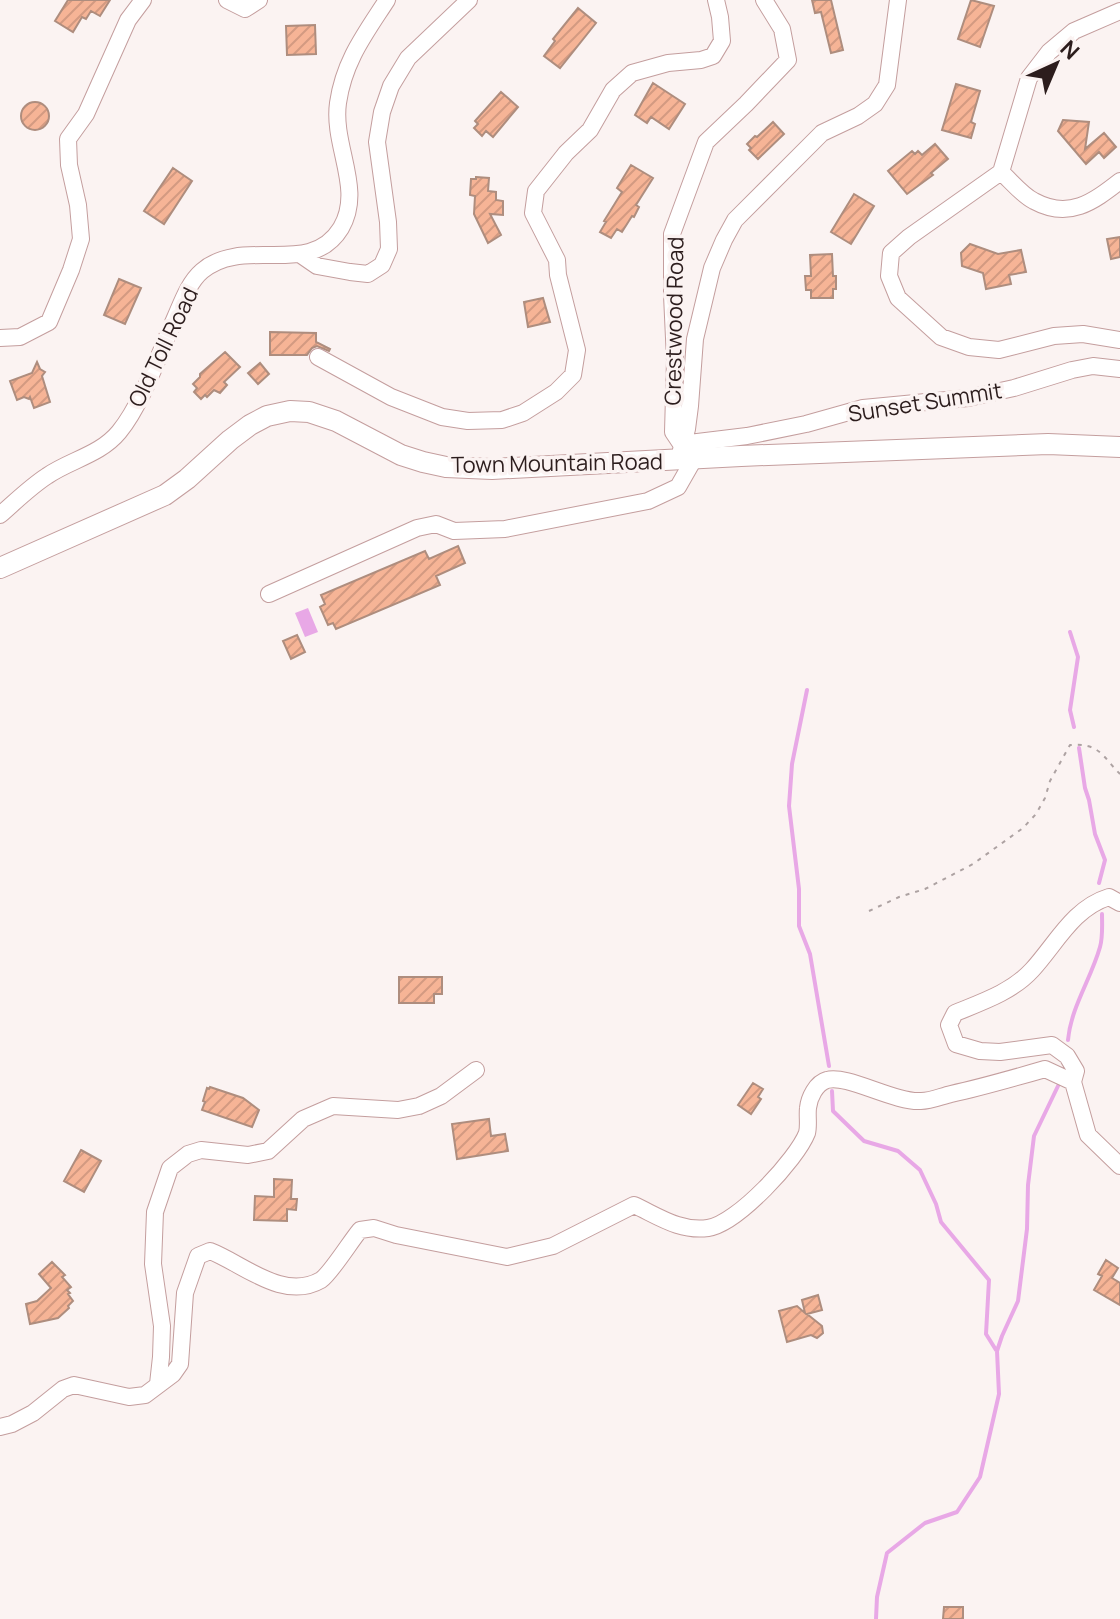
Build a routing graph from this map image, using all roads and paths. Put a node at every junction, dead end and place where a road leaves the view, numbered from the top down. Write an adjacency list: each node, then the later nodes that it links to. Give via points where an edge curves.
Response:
1 (143, 0): 13 (street, via 68,139 81,239 49,322 20,337)
2 (227, 0): 3 (street, via 245,9)
3 (259, 0)
4 (387, 0): 12 (street, via 355,50 338,105 350,208 325,246)
5 (469, 0): 12 (street, via 408,58 382,112 377,142 389,249 382,265 368,274 350,272 317,266)
6 (716, 0): 15 (street, via 722,41 713,56 632,73 613,90 590,130 536,191 533,213 557,260 577,350 573,375 556,392 502,420 468,421 391,397)
7 (764, 0): 18 (street, Crestwood Road, via 782,29 788,60 706,142 672,234 673,432)
8 (898, 0): 18 (street, via 887,85 875,104 822,133 735,220 724,240 695,339)
9 (1120, 11): 10 (street, via 1074,31 1029,78)
10 (1001, 172): 11 (street, via 1033,201 1074,210); 14 (street, Sunset Summit, via 891,253 889,276 898,298 941,337 969,347 999,350 1083,334)
11 (1120, 181)
12 (301, 255): 19 (street, Old Toll Road, via 237,255 200,272 117,435 48,475)
13 (0, 338)
14 (1120, 340)
15 (318, 357)
16 (1120, 369): 18 (street, Sunset Summit, via 1093,366 968,398 863,408)
17 (1120, 447): 18 (main road, Town Mountain Road, via 1048,444)
18 (685, 454): 20 (main road, Town Mountain Road, via 492,469 446,467 401,455 336,421 290,411 250,425 165,495); 21 (street, via 678,487 648,501 505,529 454,531 436,524 417,528)
19 (0, 515)
20 (0, 568)
21 (269, 594)
22 (1120, 774): 24 (path, via 1102,753 1084,744 1070,745 1036,814 1023,828 973,864)
23 (1120, 903): 26 (street, via 1109,897 1093,902 1031,972 1005,992 955,1013 949,1025 956,1044 980,1051 1052,1045 1076,1071)
24 (869, 911)
25 (476, 1070): 28 (street, via 419,1106 333,1106 303,1119 268,1151 248,1155 201,1150 170,1168 155,1212 153,1264 162,1326)
26 (1073, 1082): 27 (street, via 1088,1135); 28 (street, via 1045,1069 921,1101 830,1078 815,1090 808,1106 808,1131 771,1183 710,1228 676,1226 634,1205 553,1246 507,1257 374,1228 360,1230 322,1279 303,1286 262,1279 210,1251 198,1256 185,1293 180,1364)
27 (1120, 1166)
28 (158, 1384): 29 (street, via 145,1395 129,1397 74,1385 33,1413)
29 (0, 1427)

